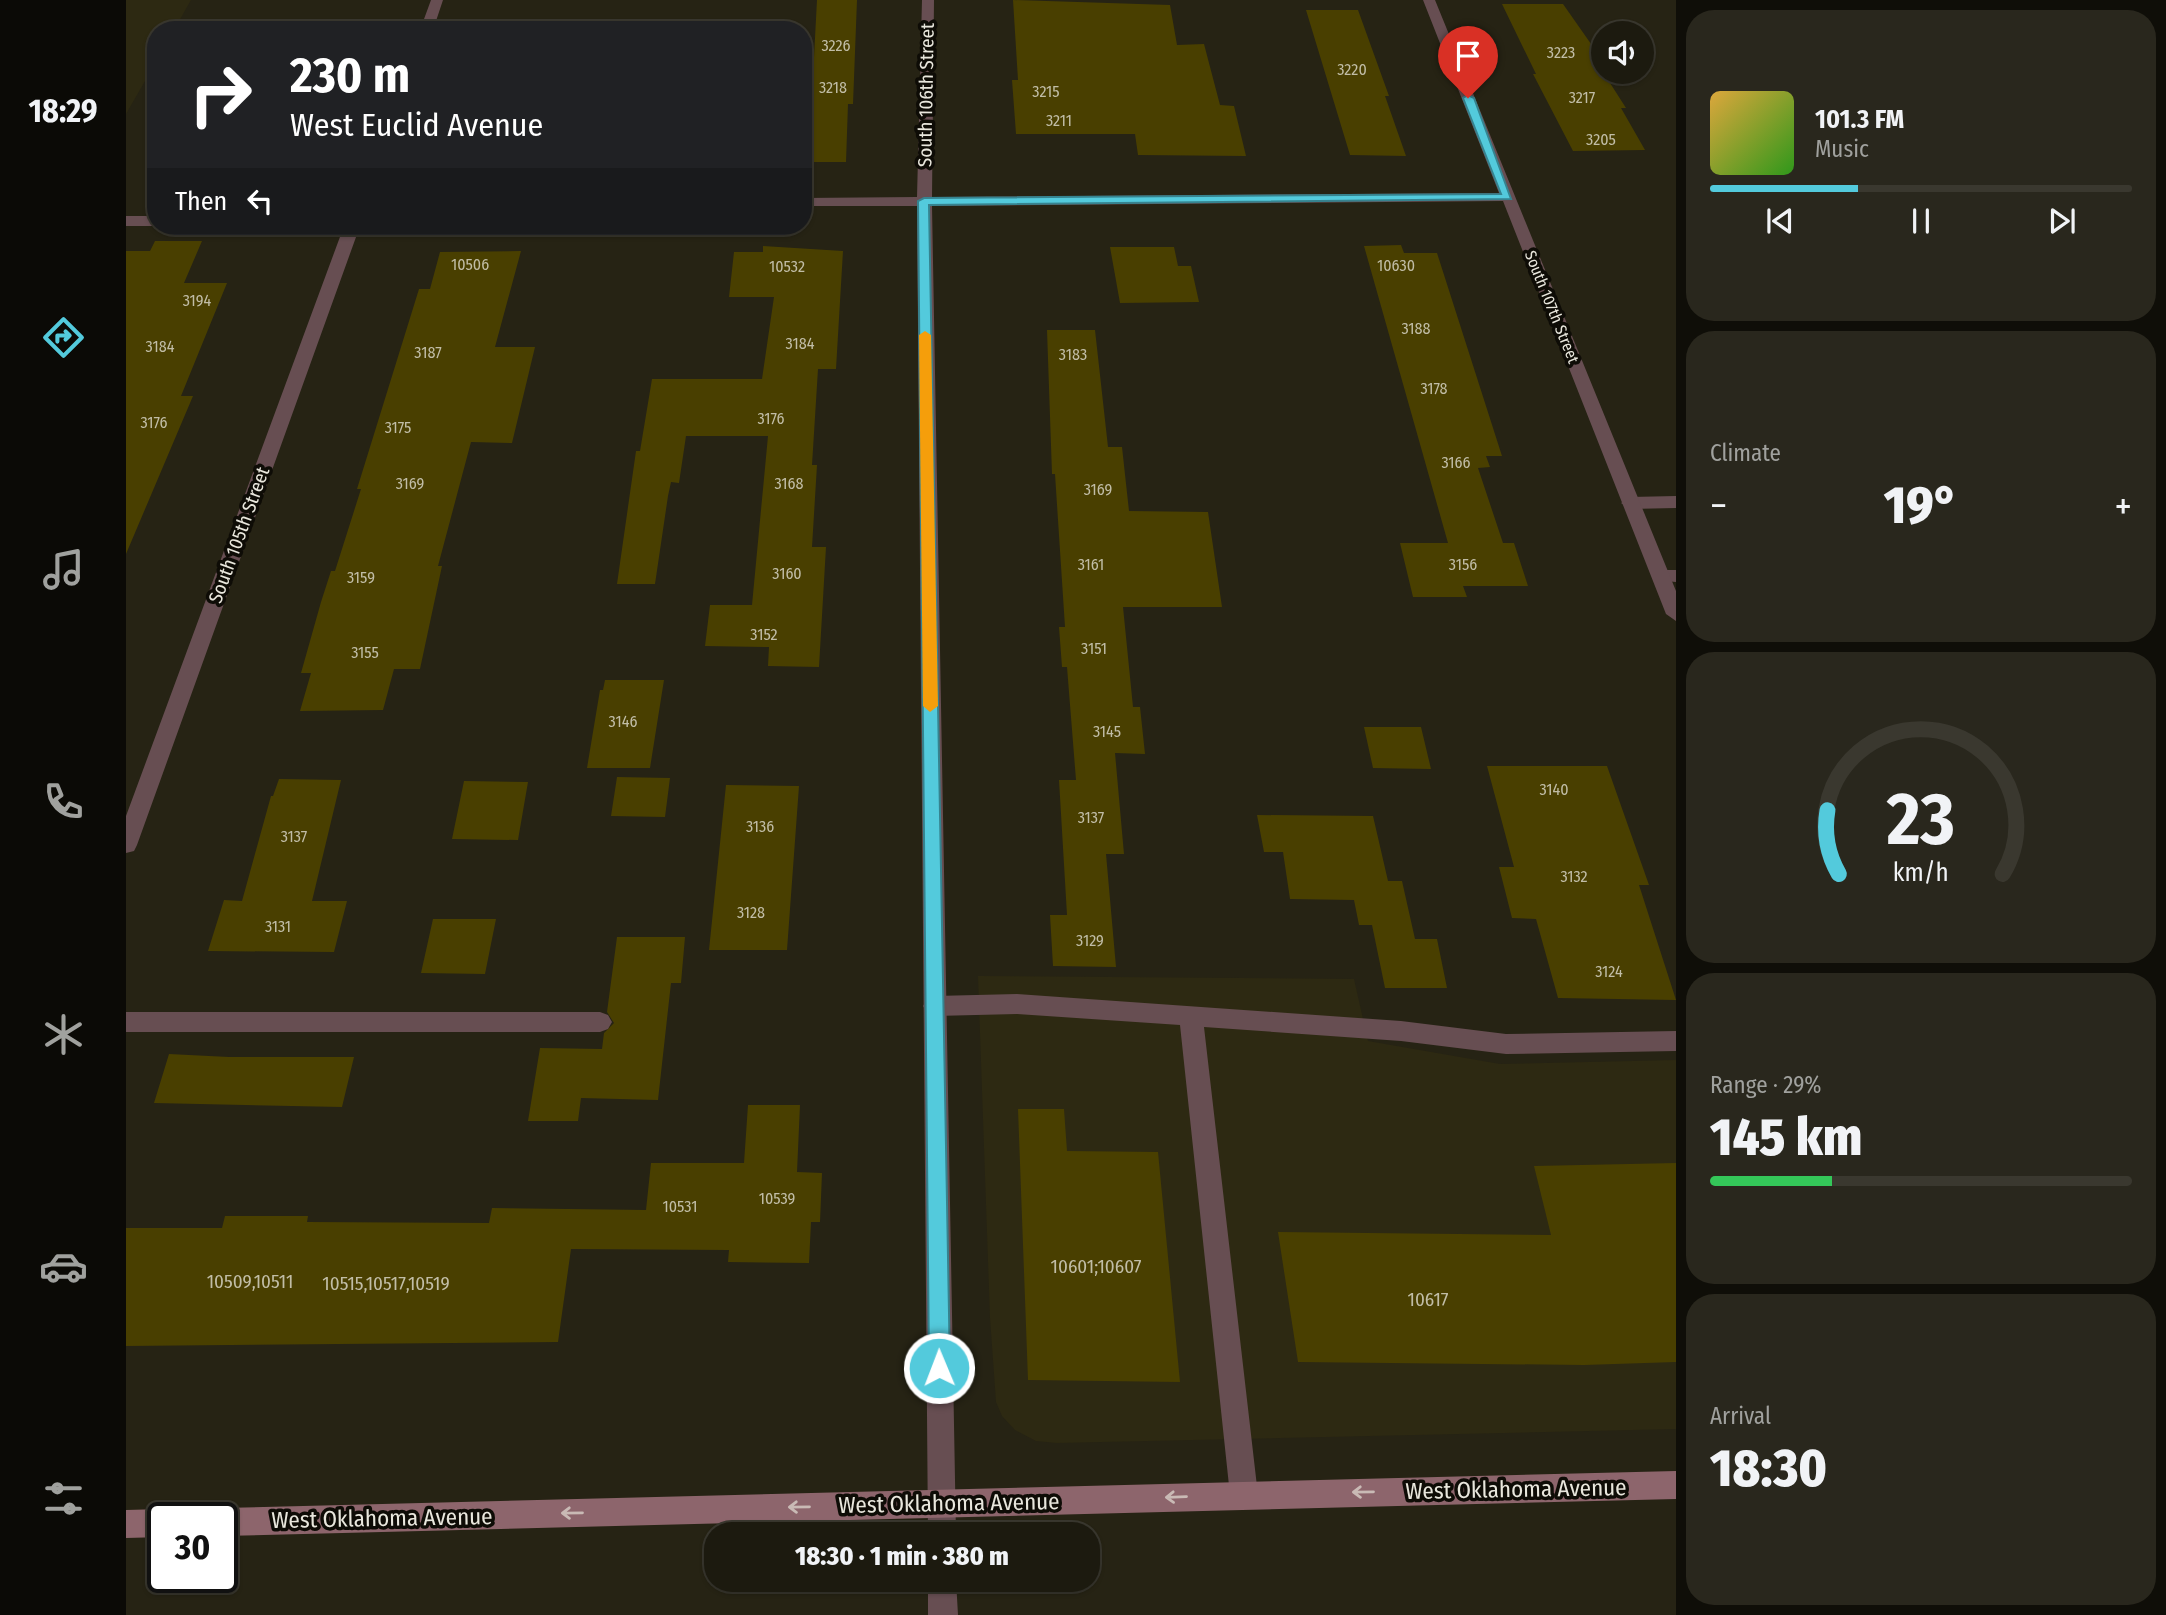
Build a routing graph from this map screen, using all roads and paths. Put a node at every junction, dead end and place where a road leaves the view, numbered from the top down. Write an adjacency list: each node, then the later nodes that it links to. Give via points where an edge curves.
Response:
1 (437, 0): 4 (street)
2 (928, 0): 6 (street, South 106th Street)
3 (1429, 0): 5 (street, South 107th Street)
4 (429, 21)
5 (1507, 197): 6 (street); 12 (street, South 107th Street)
6 (924, 201): 7 (street); 16 (street, South 106th Street)
7 (812, 202)
8 (126, 221): 9 (street)
9 (147, 221)
10 (349, 235): 15 (street, South 105th Street)
11 (1676, 502): 12 (street)
12 (1630, 503): 13 (street, South 107th Street)
13 (1668, 576): 14 (street, South 107th Street)
14 (1676, 614)
15 (126, 845)
16 (934, 1006): 17 (street, via 1017,1004); 23 (street, South 106th Street)
17 (1191, 1016): 20 (street, via 1401,1031 1506,1044); 22 (street)
18 (600, 1022): 19 (street)
19 (126, 1023)
20 (1676, 1041)
21 (1676, 1485): 22 (main road, West Oklahoma Avenue, one-way to 22)
22 (1244, 1495): 23 (main road, West Oklahoma Avenue, one-way to 23)
23 (941, 1503): 24 (main road, West Oklahoma Avenue, one-way to 24); 25 (street, South 106th Street)
24 (238, 1522)
25 (942, 1522)
26 (126, 1524): 27 (main road)
27 (147, 1524)
28 (942, 1592): 29 (street)
29 (943, 1615)

